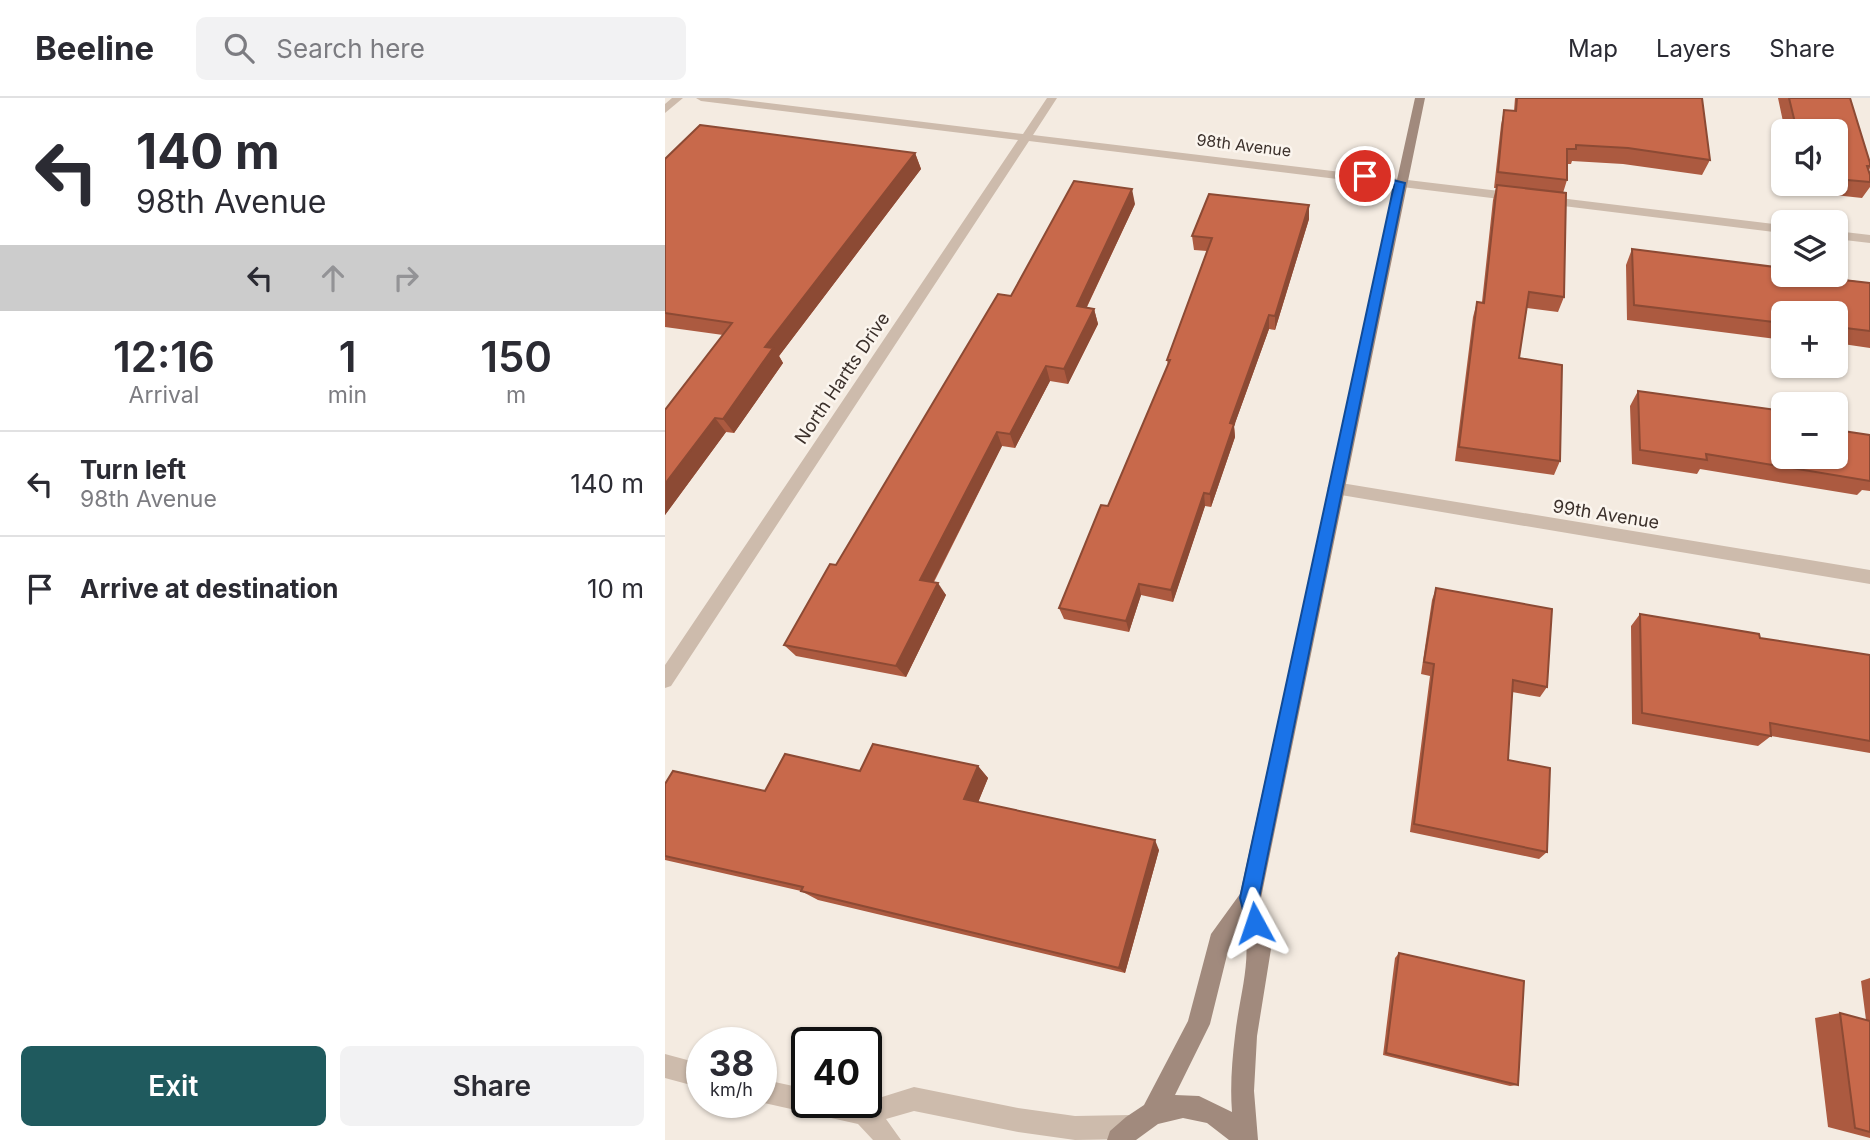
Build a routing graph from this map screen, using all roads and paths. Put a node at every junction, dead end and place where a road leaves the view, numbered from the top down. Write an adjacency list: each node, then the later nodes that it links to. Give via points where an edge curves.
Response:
1 (678, 98): 5 (street)
2 (701, 98): 6 (street, 98th Avenue)
3 (1052, 98): 6 (street, North Hartts Drive)
4 (1420, 98): 7 (street)
5 (665, 110)
6 (1026, 138): 7 (street, 98th Avenue); 13 (street, North Hartts Drive)
7 (1400, 183): 8 (street, 98th Avenue); 11 (street)
8 (1771, 228)
9 (1848, 236): 10 (street)
10 (1870, 239)
11 (1335, 488): 12 (street, 99th Avenue); 14 (street)
12 (1870, 577)
13 (665, 680)
14 (1250, 898): 18 (street, via 1219,942 1199,1024); 21 (street, via 1259,949 1242,1091)
15 (665, 1066): 16 (street)
16 (686, 1072)
17 (882, 1109): 20 (street, via 914,1099 1018,1120)
18 (1154, 1111): 20 (street); 21 (street, via 1179,1105 1203,1107 1227,1120)
19 (869, 1118): 22 (street)
20 (1125, 1133)
21 (1246, 1139)
22 (889, 1140)

